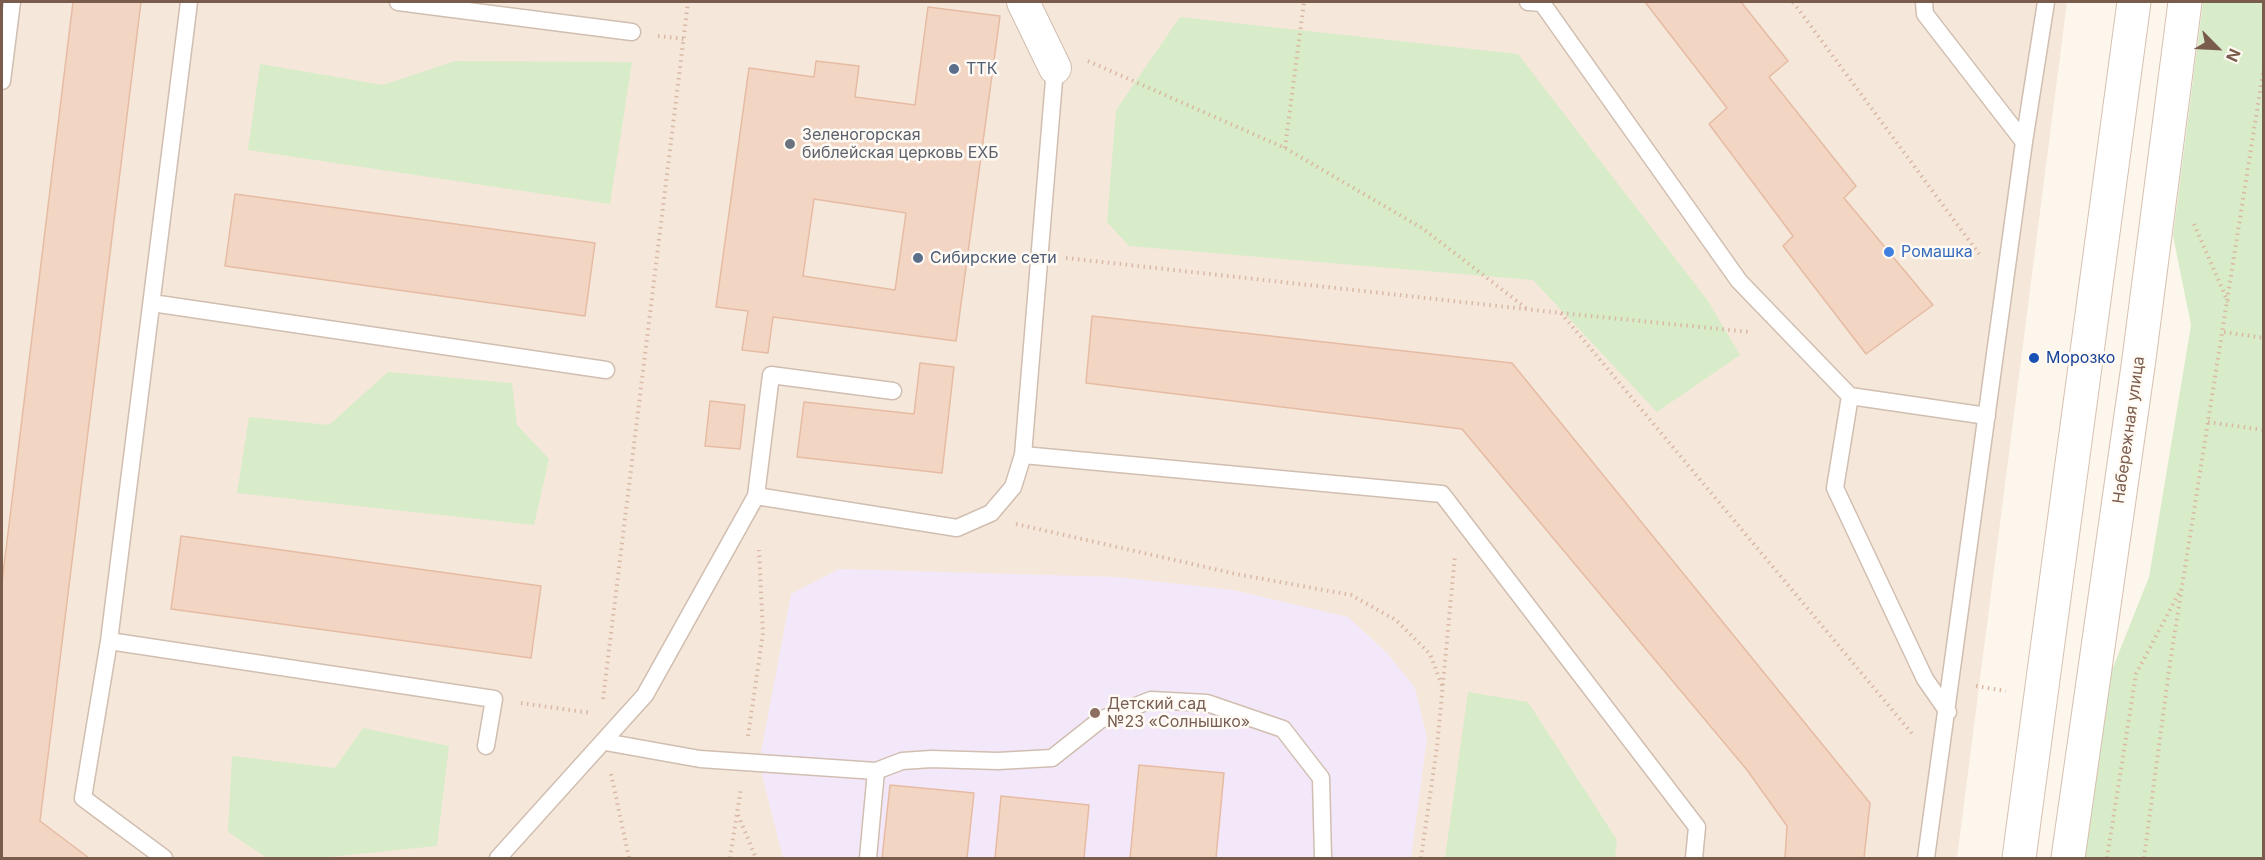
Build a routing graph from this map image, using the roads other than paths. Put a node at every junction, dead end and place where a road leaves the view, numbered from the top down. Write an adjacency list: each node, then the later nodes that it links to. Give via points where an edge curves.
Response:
1 (12, 2): 12 (lane)
2 (189, 2): 14 (lane)
3 (398, 2): 10 (lane)
4 (1023, 2): 11 (street)
5 (1528, 2): 17 (lane, via 1542,3 1739,281)
6 (1924, 2): 13 (lane, via 1925,14)
7 (2046, 2): 13 (lane)
8 (2134, 2): 32 (main road)
9 (2185, 2): 33 (main road, Набережная улица)
10 (632, 32)
11 (1049, 57): 19 (lane)
12 (2, 81)
13 (2024, 142): 18 (lane)
14 (152, 303): 15 (lane); 21 (lane)
15 (606, 370)
16 (893, 391): 20 (lane, via 771,375)
17 (1850, 396): 18 (lane); 22 (lane, via 1835,488 1924,679)
18 (1987, 416): 22 (lane)
19 (1023, 454): 20 (lane, via 1012,487 991,513 957,528); 30 (lane, via 1442,494 1697,827)
20 (756, 496): 23 (lane, via 645,695)
21 (109, 641): 24 (lane, via 494,699); 26 (lane, via 83,798)
22 (1948, 712): 31 (lane)
23 (605, 742): 25 (lane, via 700,759); 27 (lane)
24 (486, 746)
25 (876, 771): 28 (lane); 29 (lane, via 902,761 1052,758 1100,720 1151,700 1208,703 1283,729 1321,778)
26 (164, 858)
27 (498, 858)
28 (868, 858)
29 (1323, 858)
30 (1694, 858)
31 (1926, 858)
32 (2019, 858)
33 (2068, 858)

